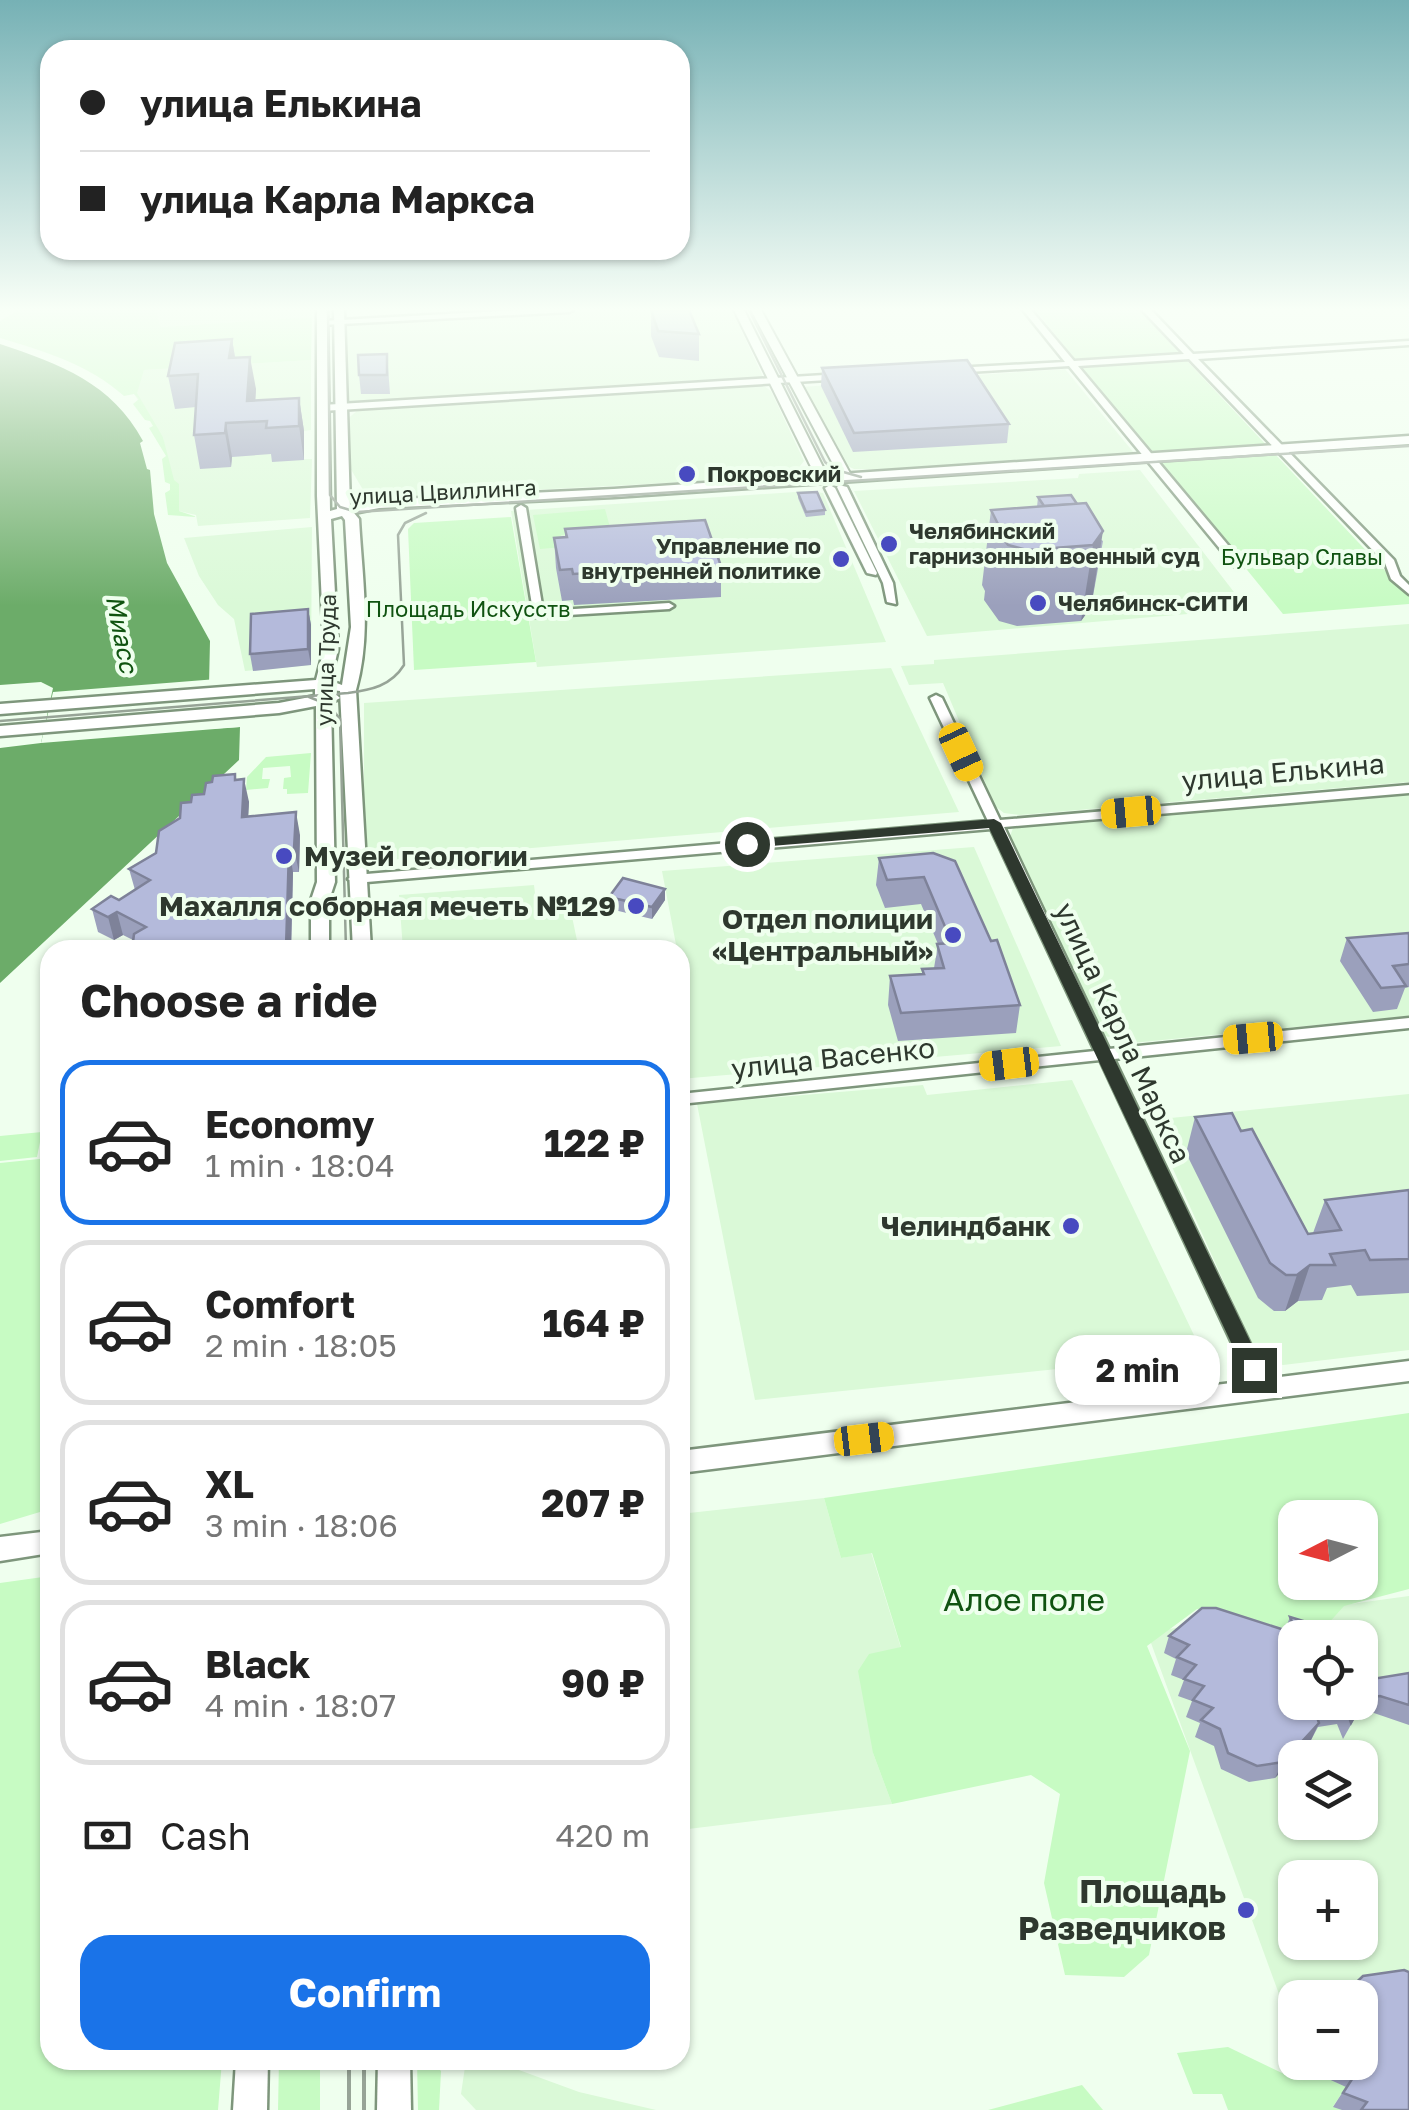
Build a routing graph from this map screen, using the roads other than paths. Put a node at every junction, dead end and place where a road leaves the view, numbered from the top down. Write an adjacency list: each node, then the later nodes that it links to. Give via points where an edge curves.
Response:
1 (322, 408): 14 (main road, улица Труда)
2 (341, 408): 13 (main road, улица Труда)
3 (789, 408): 11 (street)
4 (804, 408): 11 (street)
5 (1107, 408): 10 (street)
6 (1243, 408): 9 (street)
7 (1409, 440): 9 (main road, улица Цвиллинга)
8 (1409, 450): 9 (main road, улица Цвиллинга)
9 (1286, 452): 10 (main road, улица Цвиллинга); 16 (street)
10 (1151, 462): 11 (main road, улица Цвиллинга); 15 (street)
11 (835, 483): 12 (main road, улица Цвиллинга); 13 (main road, улица Цвиллинга, via 390,504); 17 (street, via 877,584)
12 (521, 508): 13 (main road, улица Цвиллинга); 18 (street, via 538,616)
13 (348, 515): 14 (main road, улица Цвиллинга); 20 (main road, улица Труда, via 357,646)
14 (324, 516): 19 (main road, улица Труда, via 331,649)
15 (1238, 565)
16 (1409, 591)
17 (889, 597)
18 (668, 606)
19 (322, 692): 20 (main road); 22 (main road, via 243,690); 23 (main road, via 241,712); 27 (main road, улица Труда)
20 (348, 692): 26 (main road, улица Труда)
21 (936, 698): 25 (street, улица Карла Маркса)
22 (0, 709)
23 (0, 731)
24 (1409, 789): 25 (street, улица Елькина)
25 (994, 823): 26 (street, улица Елькина); 31 (street, улица Карла Маркса)
26 (355, 879): 27 (main road, улица Елькина); 29 (main road, улица Труда)
27 (326, 882): 28 (main road, улица Труда)
28 (320, 940)
29 (362, 940)
30 (1409, 1023): 31 (street, улица Васенко)
31 (1101, 1052): 32 (street, улица Васенко); 34 (street, улица Карла Маркса)
32 (690, 1098)
33 (1409, 1372): 34 (main road)
34 (1263, 1390): 35 (main road)
35 (690, 1461)
36 (40, 1543): 37 (main road)
37 (0, 1549)
38 (252, 2070): 40 (main road)
39 (394, 2070): 41 (main road)
40 (250, 2110)
41 (394, 2110)

